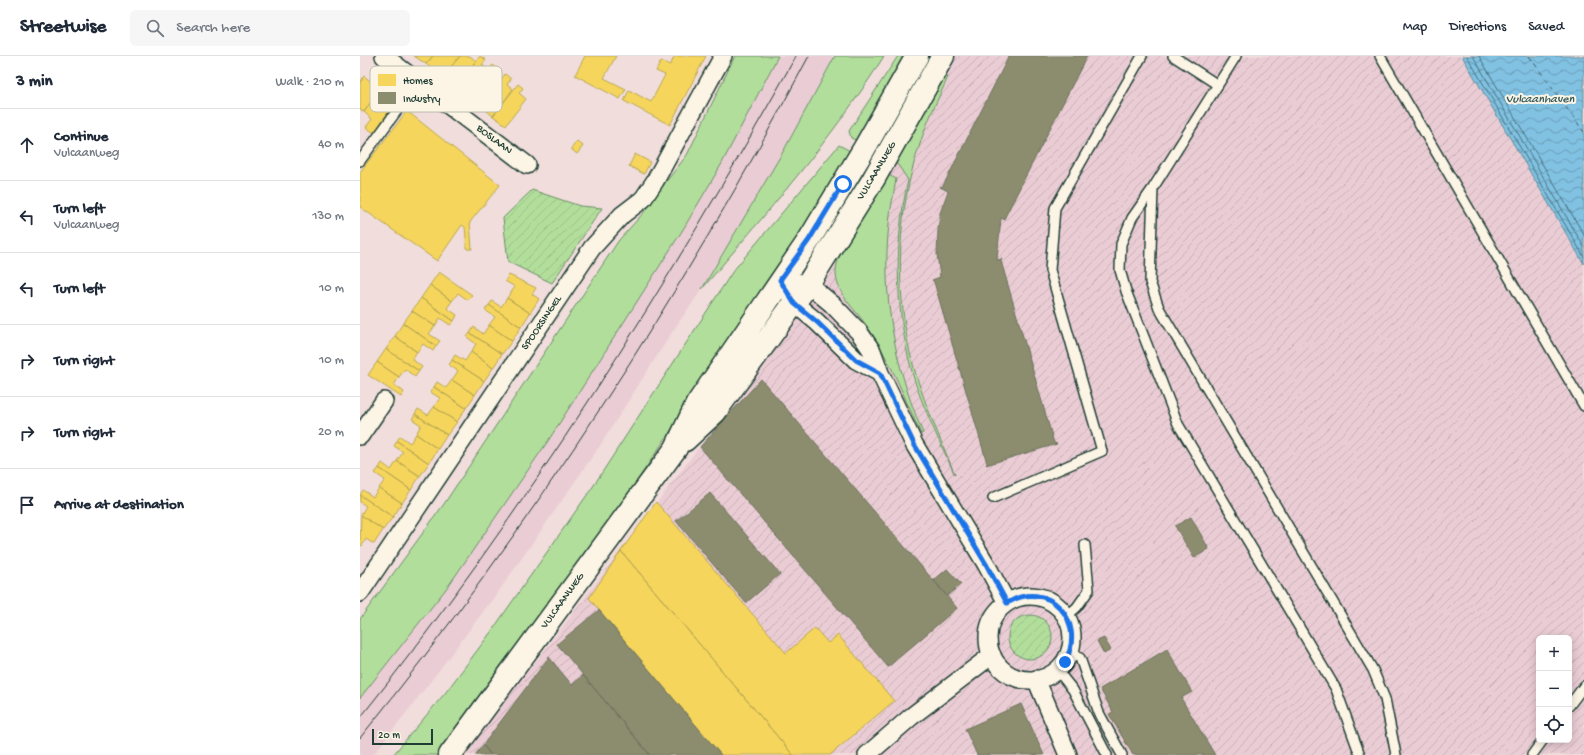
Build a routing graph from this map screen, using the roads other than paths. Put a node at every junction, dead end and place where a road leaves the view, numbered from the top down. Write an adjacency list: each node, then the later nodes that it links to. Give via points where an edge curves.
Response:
1 (384, 56): 9 (street, BOSLAAN)
2 (723, 56): 26 (street, SPOORSINGEL, via 643,200 622,215 592,248)
3 (917, 56): 16 (main road, VULCAANWEG, via 809,240)
4 (943, 56): 17 (main road, VULCAANWEG, via 873,180)
5 (1142, 56): 24 (lane, via 1055,208 1050,270 1102,451)
6 (1173, 56): 10 (lane)
7 (1236, 56): 10 (lane)
8 (1380, 56): 21 (lane)
9 (397, 66)
10 (1218, 85): 15 (lane)
11 (396, 112): 13 (lane)
12 (457, 112): 14 (street, BOSLAAN)
13 (360, 160)
14 (527, 165)
15 (1153, 188): 42 (lane, via 1132,218 1121,244 1120,270 1126,291 1178,424 1336,689); 43 (lane, via 1150,282 1159,308 1373,670 1385,699)
16 (780, 280): 17 (street); 18 (street); 23 (main road, VULCAANWEG, via 697,404)
17 (808, 284): 18 (main road, VULCAANWEG); 19 (street, via 859,332 872,351)
18 (794, 303): 19 (street, via 856,360); 23 (main road, VULCAANWEG, via 715,412)
19 (880, 373): 28 (street, via 914,444)
20 (384, 401): 22 (street)
21 (1584, 406)
22 (360, 436)
23 (676, 448): 37 (main road, VULCAANWEG)
24 (993, 498)
25 (1085, 545): 29 (lane, via 1089,590)
26 (366, 573): 27 (street, SPOORSINGEL)
27 (360, 593)
28 (1007, 603): 29 (street, via 1031,596 1045,598 1058,606); 31 (street, via 993,618 989,627 988,637)
29 (1067, 616): 30 (street, via 1072,628 1073,641)
30 (1070, 653): 32 (street); 41 (lane, via 1080,658 1099,713)
31 (992, 655): 33 (street, via 1000,667 1010,675); 38 (street, via 912,716)
32 (1057, 670): 33 (street, via 1051,675); 40 (lane, via 1073,690)
33 (1036, 679): 39 (street)
34 (1584, 686): 35 (lane)
35 (1572, 702)
36 (1541, 743): 44 (lane)
37 (450, 755)
38 (867, 755)
39 (1068, 755)
40 (1107, 755)
41 (1122, 755)
42 (1360, 755)
43 (1396, 755)
44 (1532, 755)

